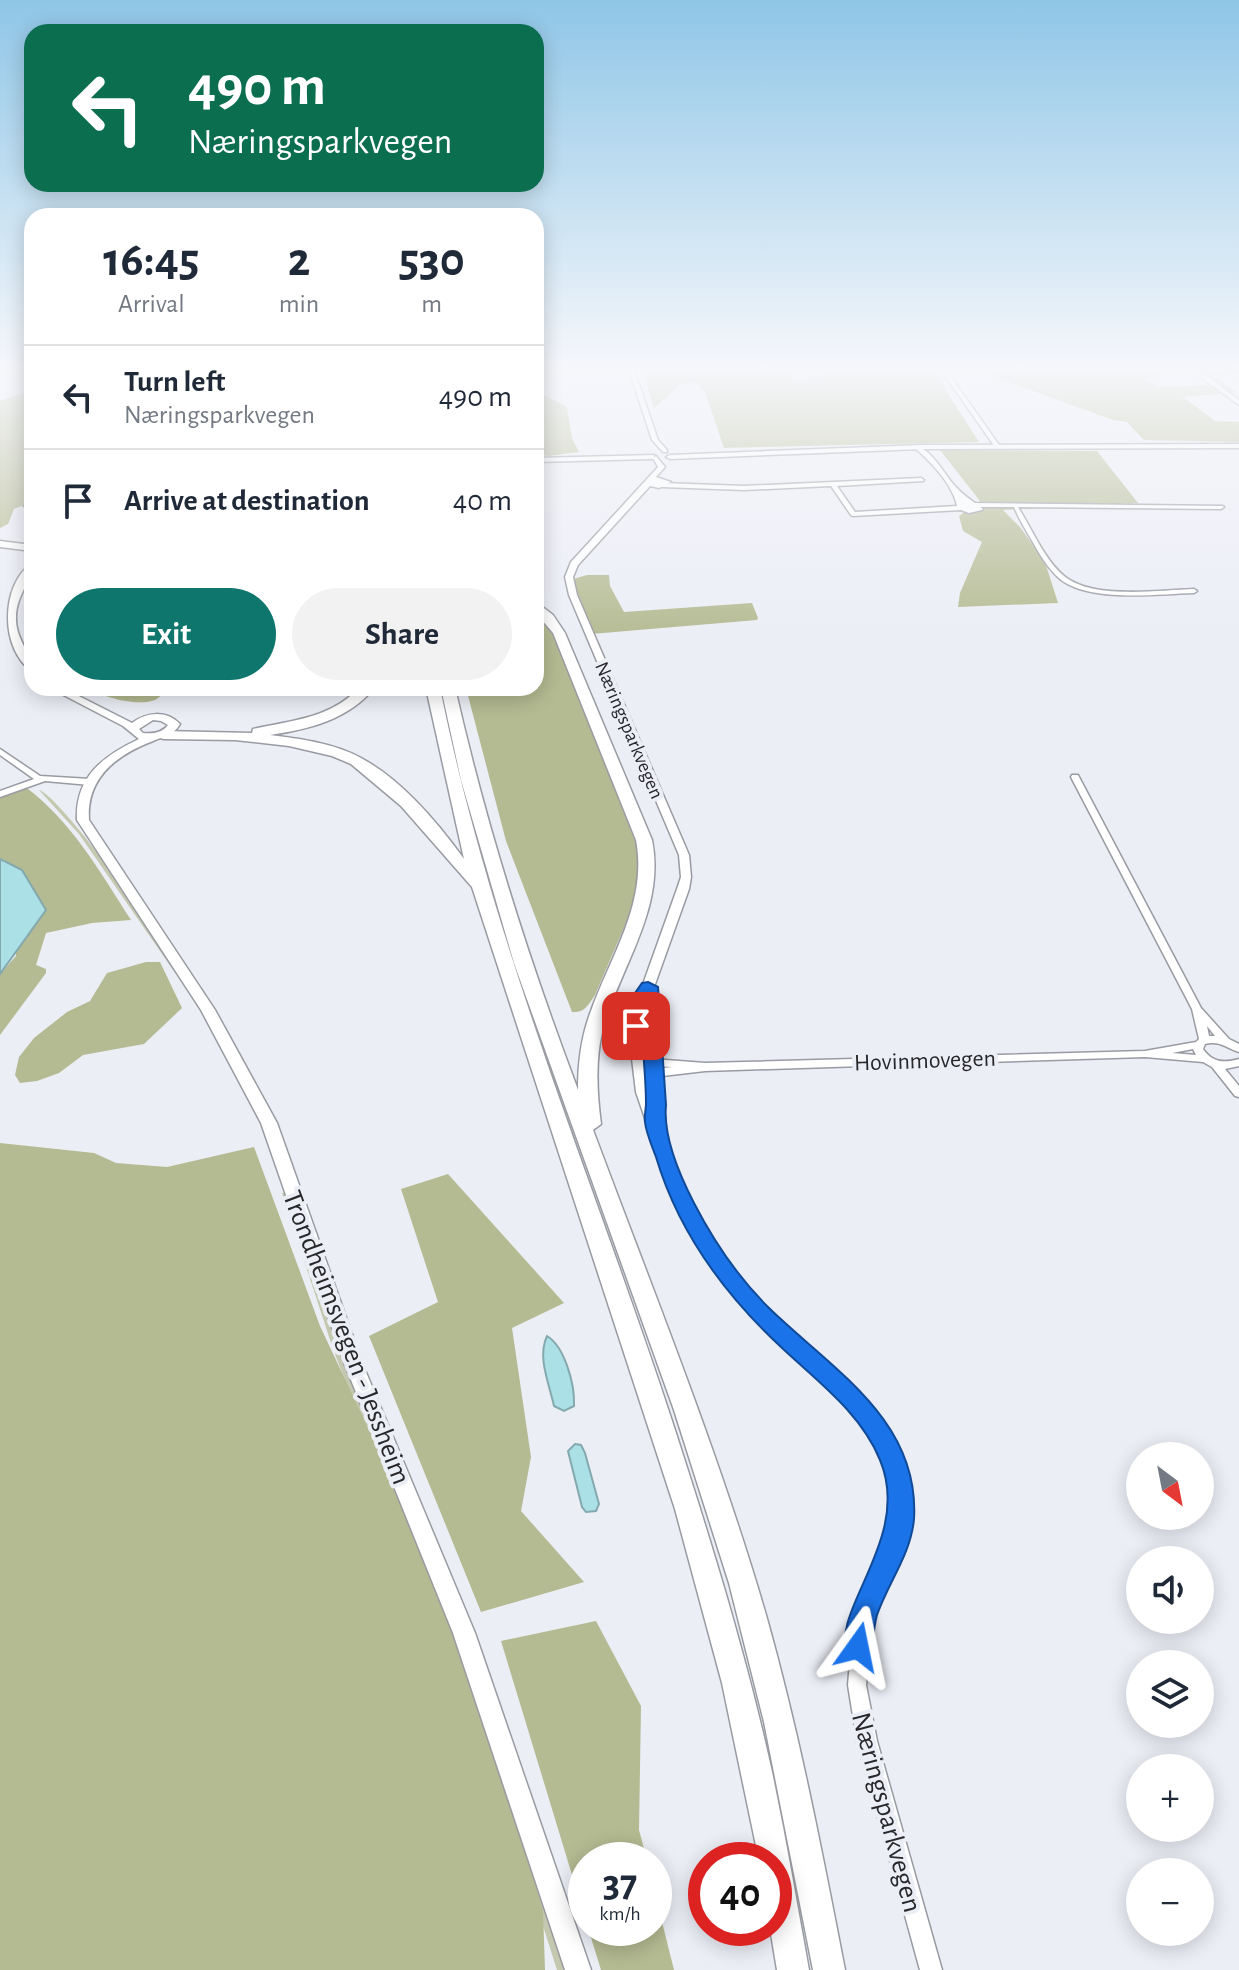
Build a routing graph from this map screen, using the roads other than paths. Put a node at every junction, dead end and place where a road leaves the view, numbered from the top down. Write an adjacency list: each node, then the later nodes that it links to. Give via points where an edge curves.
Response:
1 (658, 462): 5 (street, Næringsparkvegen, via 662,467)
2 (667, 462): 6 (street)
3 (936, 462): 8 (street)
4 (921, 480): 7 (street)
5 (650, 481): 6 (street); 9 (street, Næringsparkvegen)
6 (663, 482): 7 (street); 9 (street, Næringsparkvegen)
7 (833, 484): 10 (street, via 853,514)
8 (955, 490): 10 (street); 11 (street)
9 (641, 495): 35 (street, Næringsparkvegen, via 574,564 569,577 684,855 683,889)
10 (961, 507): 11 (street)
11 (976, 507): 13 (street)
12 (1221, 507): 13 (street)
13 (1015, 508): 17 (street, via 1069,583 1097,591)
14 (0, 544): 15 (main road)
15 (24, 545)
16 (24, 578): 19 (main road, via 10,617)
17 (1194, 591)
18 (544, 613): 47 (highway, via 559,633 650,864 648,887 602,1005 587,1066)
19 (24, 657)
20 (71, 696): 24 (main road)
21 (359, 696): 27 (highway, via 335,713 280,729)
22 (435, 696): 34 (highway)
23 (450, 696): 47 (highway, via 482,835)
24 (106, 713): 25 (main road); 26 (main road)
25 (146, 719): 26 (main road); 27 (main road, via 165,718)
26 (134, 731): 27 (main road); 28 (main road)
27 (163, 732): 28 (main road); 34 (highway, via 303,744 350,758 372,771 430,826)
28 (126, 748): 32 (main road)
29 (0, 751): 31 (street)
30 (1075, 777): 36 (street)
31 (43, 779): 32 (street); 33 (street)
32 (90, 782): 50 (main road, Trondheimsvegen - Jessheim, via 81,806 88,830 208,1010 269,1123 354,1365 464,1633)
33 (0, 794)
34 (481, 888): 48 (highway, via 661,1419 727,1642)
35 (648, 987): 43 (street, Næringsparkvegen, via 640,999 636,1026); 44 (street, Næringsparkvegen)
36 (1197, 1009): 37 (street); 38 (street)
37 (1227, 1041): 38 (street, Hovinmovegen); 39 (street)
38 (1202, 1043): 40 (street, Hovinmovegen); 41 (street, via 1199,1052)
39 (1239, 1049)
40 (1145, 1054): 41 (street, Hovinmovegen); 44 (street, Hovinmovegen)
41 (1211, 1062): 42 (street, Hovinmovegen); 45 (street)
42 (1239, 1066)
43 (639, 1068): 44 (street, Hovinmovegen); 46 (street, Næringsparkvegen)
44 (653, 1068): 46 (street, Næringsparkvegen)
45 (1239, 1093)
46 (655, 1121): 53 (street, Næringsparkvegen, via 676,1188 723,1270 770,1324 869,1415 893,1459 901,1490 900,1522 863,1616 857,1685 867,1741)
47 (599, 1170): 52 (highway, via 686,1411 758,1639)
48 (770, 1842)
49 (789, 1946): 51 (highway)
50 (578, 1970)
51 (793, 1970)
52 (829, 1970)
53 (931, 1970)

